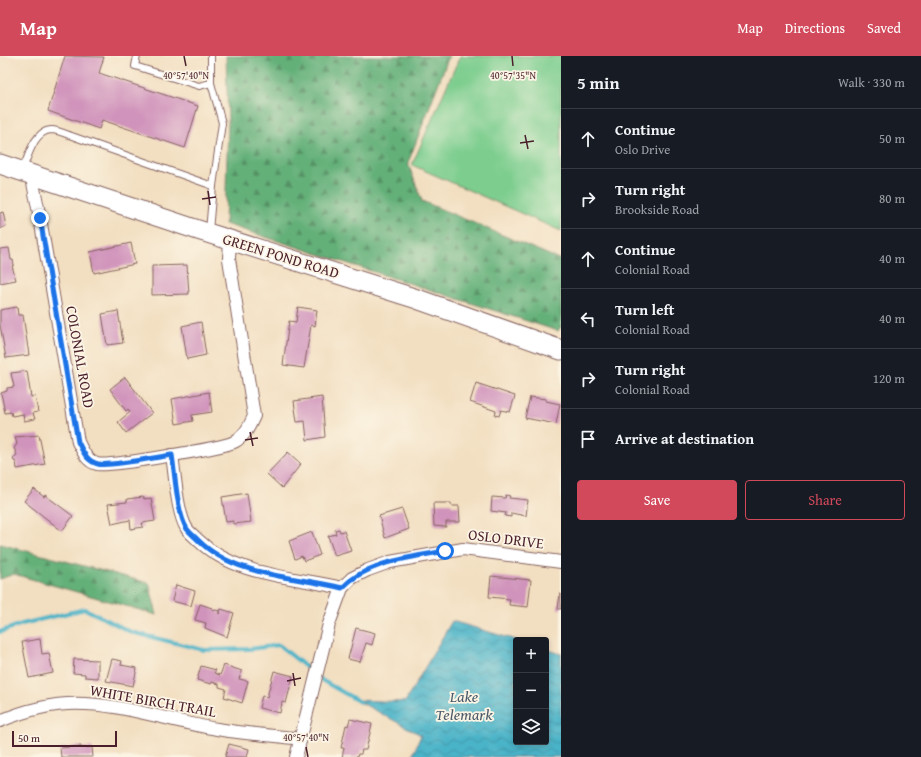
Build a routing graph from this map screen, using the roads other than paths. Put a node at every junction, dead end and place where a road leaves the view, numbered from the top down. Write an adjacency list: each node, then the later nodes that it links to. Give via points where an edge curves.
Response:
1 (137, 56): 3 (lane, via 134,66 199,86)
2 (211, 56): 3 (lane)
3 (211, 83): 6 (lane, via 222,122)
4 (0, 164): 5 (main road, GREEN POND ROAD)
5 (26, 172): 6 (lane, via 34,142 43,132 52,130); 7 (main road, GREEN POND ROAD); 10 (street, COLONIAL ROAD, via 42,226 78,442 85,456 98,464 109,464)
6 (213, 186): 7 (lane)
7 (209, 234): 8 (main road, GREEN POND ROAD)
8 (230, 240): 9 (main road, GREEN POND ROAD, via 418,299); 10 (street, COLONIAL ROAD, via 229,259 254,416 248,432 234,442)
9 (561, 350)
10 (172, 455): 12 (street, via 181,512 187,529 206,548 238,566)
11 (561, 562): 12 (street, OSLO DRIVE, via 463,549 390,562 352,578)
12 (342, 588): 14 (street, via 329,624)
13 (0, 720): 14 (street, WHITE BIRCH TRAIL, via 48,706 85,704 216,729)
14 (301, 739): 15 (street)
15 (296, 757)

